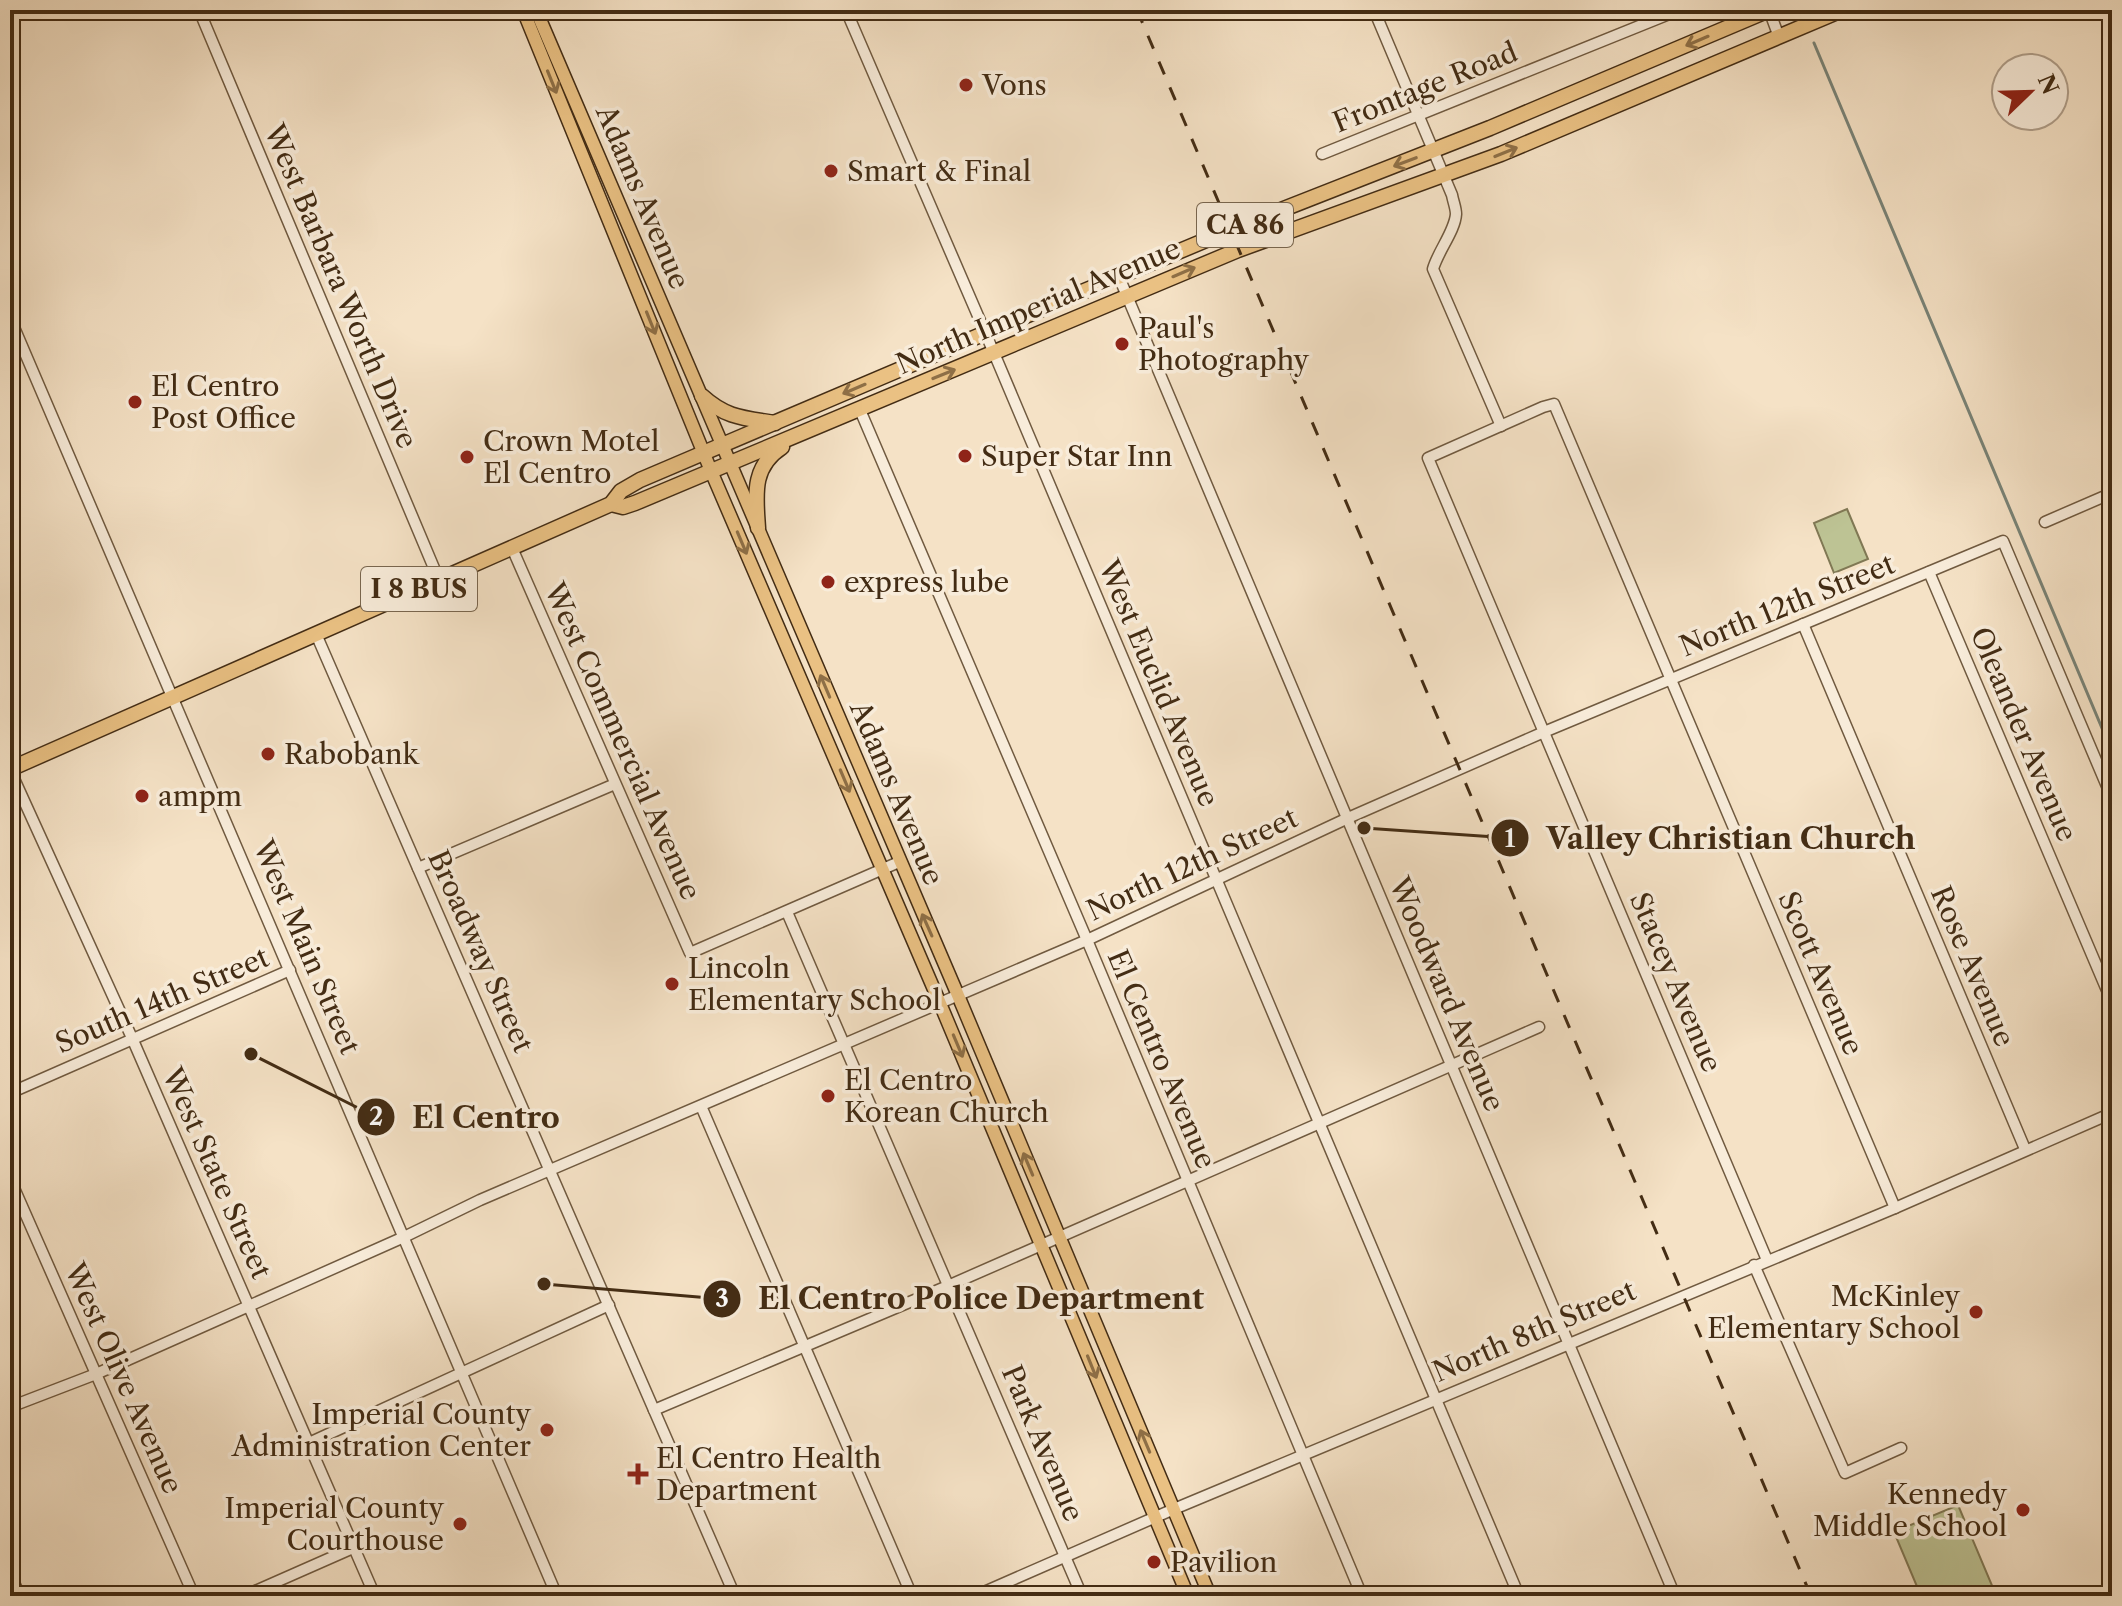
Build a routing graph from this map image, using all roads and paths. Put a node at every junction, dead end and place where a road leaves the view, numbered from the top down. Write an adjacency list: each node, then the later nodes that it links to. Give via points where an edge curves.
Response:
1 (199, 10): 38 (street, West Barbara Worth Drive)
2 (523, 10): 15 (main road, Adams Avenue, one-way to 15)
3 (536, 10): 14 (main road, Adams Avenue)
4 (846, 10): 21 (street, West Euclid Avenue)
5 (1374, 10): 10 (street)
6 (1679, 10): 10 (street, Frontage Road)
7 (1769, 10): 9 (street); 11 (highway, North Imperial Avenue / CA 86, one-way to 11)
8 (1842, 10): 9 (highway, North Imperial Avenue / CA 86)
9 (1779, 37): 13 (highway, North Imperial Avenue / CA 86, one-way to 9)
10 (1419, 117): 11 (street); 12 (street, Frontage Road)
11 (1433, 151): 13 (street); 17 (highway, North Imperial Avenue / CA 86, one-way to 17)
12 (1322, 154)
13 (1444, 175): 19 (highway, North Imperial Avenue / CA 86, one-way to 13); 27 (street, via 1456,216 1433,269)
14 (616, 195): 15 (main road); 18 (main road, Adams Avenue)
15 (601, 201): 16 (main road, Adams Avenue)
16 (608, 220): 18 (main road, via 624,235 646,284); 29 (main road, Adams Avenue, one-way to 29)
17 (1119, 277): 19 (street, Woodward Avenue); 21 (highway, North Imperial Avenue / CA 86)
18 (658, 292): 23 (main road, Adams Avenue)
19 (1127, 296): 22 (highway, North Imperial Avenue / CA 86); 47 (street, Woodward Avenue)
20 (10, 318): 42 (street, West Main Street)
21 (985, 334): 22 (street, West Euclid Avenue); 25 (highway, North Imperial Avenue / CA 86, one-way to 25)
22 (994, 353): 24 (highway, North Imperial Avenue / CA 86, one-way to 22); 51 (street, West Euclid Avenue)
23 (702, 396): 25 (highway, via 729,415); 28 (main road, Adams Avenue)
24 (860, 410): 26 (highway, North Imperial Avenue / CA 86); 53 (street, El Centro Avenue)
25 (776, 423): 28 (highway, North Imperial Avenue / CA 86)
26 (821, 426): 30 (highway, North Imperial Avenue); 35 (highway, CA 86, via 772,453 762,466 755,491)
27 (1501, 426): 41 (street, Scott Avenue, via 1554,404); 43 (street, Stacey Avenue, via 1428,458)
28 (723, 445): 29 (highway, North Imperial Avenue / I 8 BUS); 30 (main road, Adams Avenue)
29 (704, 453): 31 (main road, Adams Avenue); 33 (highway, North Imperial Avenue / I 8 BUS, via 621,491)
30 (730, 463): 31 (highway, North Imperial Avenue); 35 (main road, Adams Avenue)
31 (711, 471): 33 (highway, North Imperial Avenue / I 8 BUS, via 623,507); 50 (main road, Adams Avenue, one-way to 50)
32 (2112, 493): 34 (street)
33 (611, 504): 36 (highway, North Imperial Avenue / I 8 BUS)
34 (2045, 522)
35 (758, 528): 48 (main road, Adams Avenue, one-way to 35)
36 (512, 548): 38 (highway, North Imperial Avenue / I 8 BUS); 45 (street, West Commercial Avenue)
37 (1929, 572): 39 (street, North 12th Street); 46 (street, North 12th Street, via 2003,541); 57 (street, Oleander Avenue)
38 (439, 580): 40 (highway, North Imperial Avenue / I 8 BUS)
39 (1803, 624): 41 (street, North 12th Street); 66 (street, Rose Avenue)
40 (316, 634): 42 (highway, North Imperial Avenue / I 8 BUS); 49 (street, Broadway Street)
41 (1670, 679): 43 (street, North 12th Street); 70 (street, Scott Avenue)
42 (173, 697): 44 (highway, I 8 BUS); 54 (street, West Main Street)
43 (1544, 732): 47 (street, North 12th Street); 74 (street, Stacey Avenue)
44 (10, 770): 59 (street, West State Street)
45 (615, 784): 49 (street); 52 (street, West Commercial Avenue, via 690,953)
46 (2112, 798)
47 (1348, 818): 51 (street, North 12th Street); 61 (street, Woodward Avenue)
48 (899, 862): 50 (street); 55 (main road, Adams Avenue, one-way to 48)
49 (418, 868): 67 (street, Broadway Street)
50 (882, 869): 52 (street); 56 (main road, Adams Avenue)
51 (1216, 878): 53 (street, North 12th Street); 65 (street, West Euclid Avenue)
52 (787, 912): 60 (street, Park Avenue)
53 (1087, 940): 55 (street, North 12th Street); 69 (street, El Centro Avenue)
54 (290, 970): 59 (street, South 14th Street); 72 (street, West Main Street)
55 (957, 993): 56 (street, North 12th Street); 71 (main road, Adams Avenue, one-way to 55)
56 (939, 1001): 60 (street, North 12th Street); 73 (main road, Adams Avenue, one-way to 73)
57 (2112, 1002)
58 (1539, 1027): 61 (street)
59 (132, 1038): 62 (street, South 14th Street); 77 (street, West State Street)
60 (844, 1043): 63 (street, North 12th Street); 76 (street, Park Avenue)
61 (1451, 1065): 65 (street); 79 (street, Woodward Avenue)
62 (10, 1093)
63 (701, 1106): 67 (street, North 12th Street); 80 (street)
64 (2112, 1113): 66 (street, North 8th Street)
65 (1318, 1125): 69 (street); 83 (street, West Euclid Avenue)
66 (2025, 1149): 70 (street, North 8th Street)
67 (550, 1170): 72 (street, North 12th Street); 78 (street, Broadway Street)
68 (10, 1179): 81 (street, West Olive Avenue)
69 (1187, 1181): 71 (street); 88 (street, El Centro Avenue)
70 (1895, 1208): 74 (street, North 8th Street)
71 (1058, 1236): 73 (street); 89 (main road, Adams Avenue, one-way to 71)
72 (404, 1237): 77 (street, North 12th Street); 82 (street, West Main Street)
73 (1041, 1243): 76 (street); 90 (main road, Adams Avenue, one-way to 90)
74 (1767, 1260): 75 (street, North 8th Street)
75 (1754, 1265): 79 (street, North 8th Street); 87 (street, via 1845,1473)
76 (950, 1285): 80 (street); 92 (street, Park Avenue)
77 (248, 1305): 81 (street, North 12th Street); 86 (street, West State Street)
78 (609, 1305): 82 (street); 85 (street, Broadway Street)
79 (1569, 1343): 83 (street, North 8th Street); 107 (street, Woodward Avenue)
80 (803, 1347): 85 (street); 100 (street)
81 (96, 1374): 84 (street, North 12th Street); 95 (street, West Olive Avenue)
82 (463, 1374): 86 (street); 98 (street, West Main Street)
83 (1437, 1399): 88 (street, North 8th Street); 106 (street, West Euclid Avenue)
84 (10, 1407)
85 (654, 1410): 99 (street, Broadway Street)
86 (309, 1443): 91 (street, West State Street)
87 (1901, 1448)
88 (1303, 1455): 89 (street, North 8th Street); 105 (street, El Centro Avenue)
89 (1174, 1509): 90 (street, North 8th Street); 104 (main road, Adams Avenue)
90 (1154, 1518): 92 (street, North 8th Street); 103 (main road, Adams Avenue)
91 (353, 1548): 96 (street); 97 (street, West State Street)
92 (1065, 1557): 101 (street, North 8th Street); 102 (street, Park Avenue)
93 (10, 1574): 94 (street)
94 (20, 1596)
95 (194, 1596)
96 (244, 1596)
97 (375, 1596)
98 (557, 1596)
99 (735, 1596)
100 (912, 1596)
101 (975, 1596)
102 (1082, 1596)
103 (1188, 1596)
104 (1210, 1596)
105 (1362, 1596)
106 (1519, 1596)
107 (1675, 1596)

